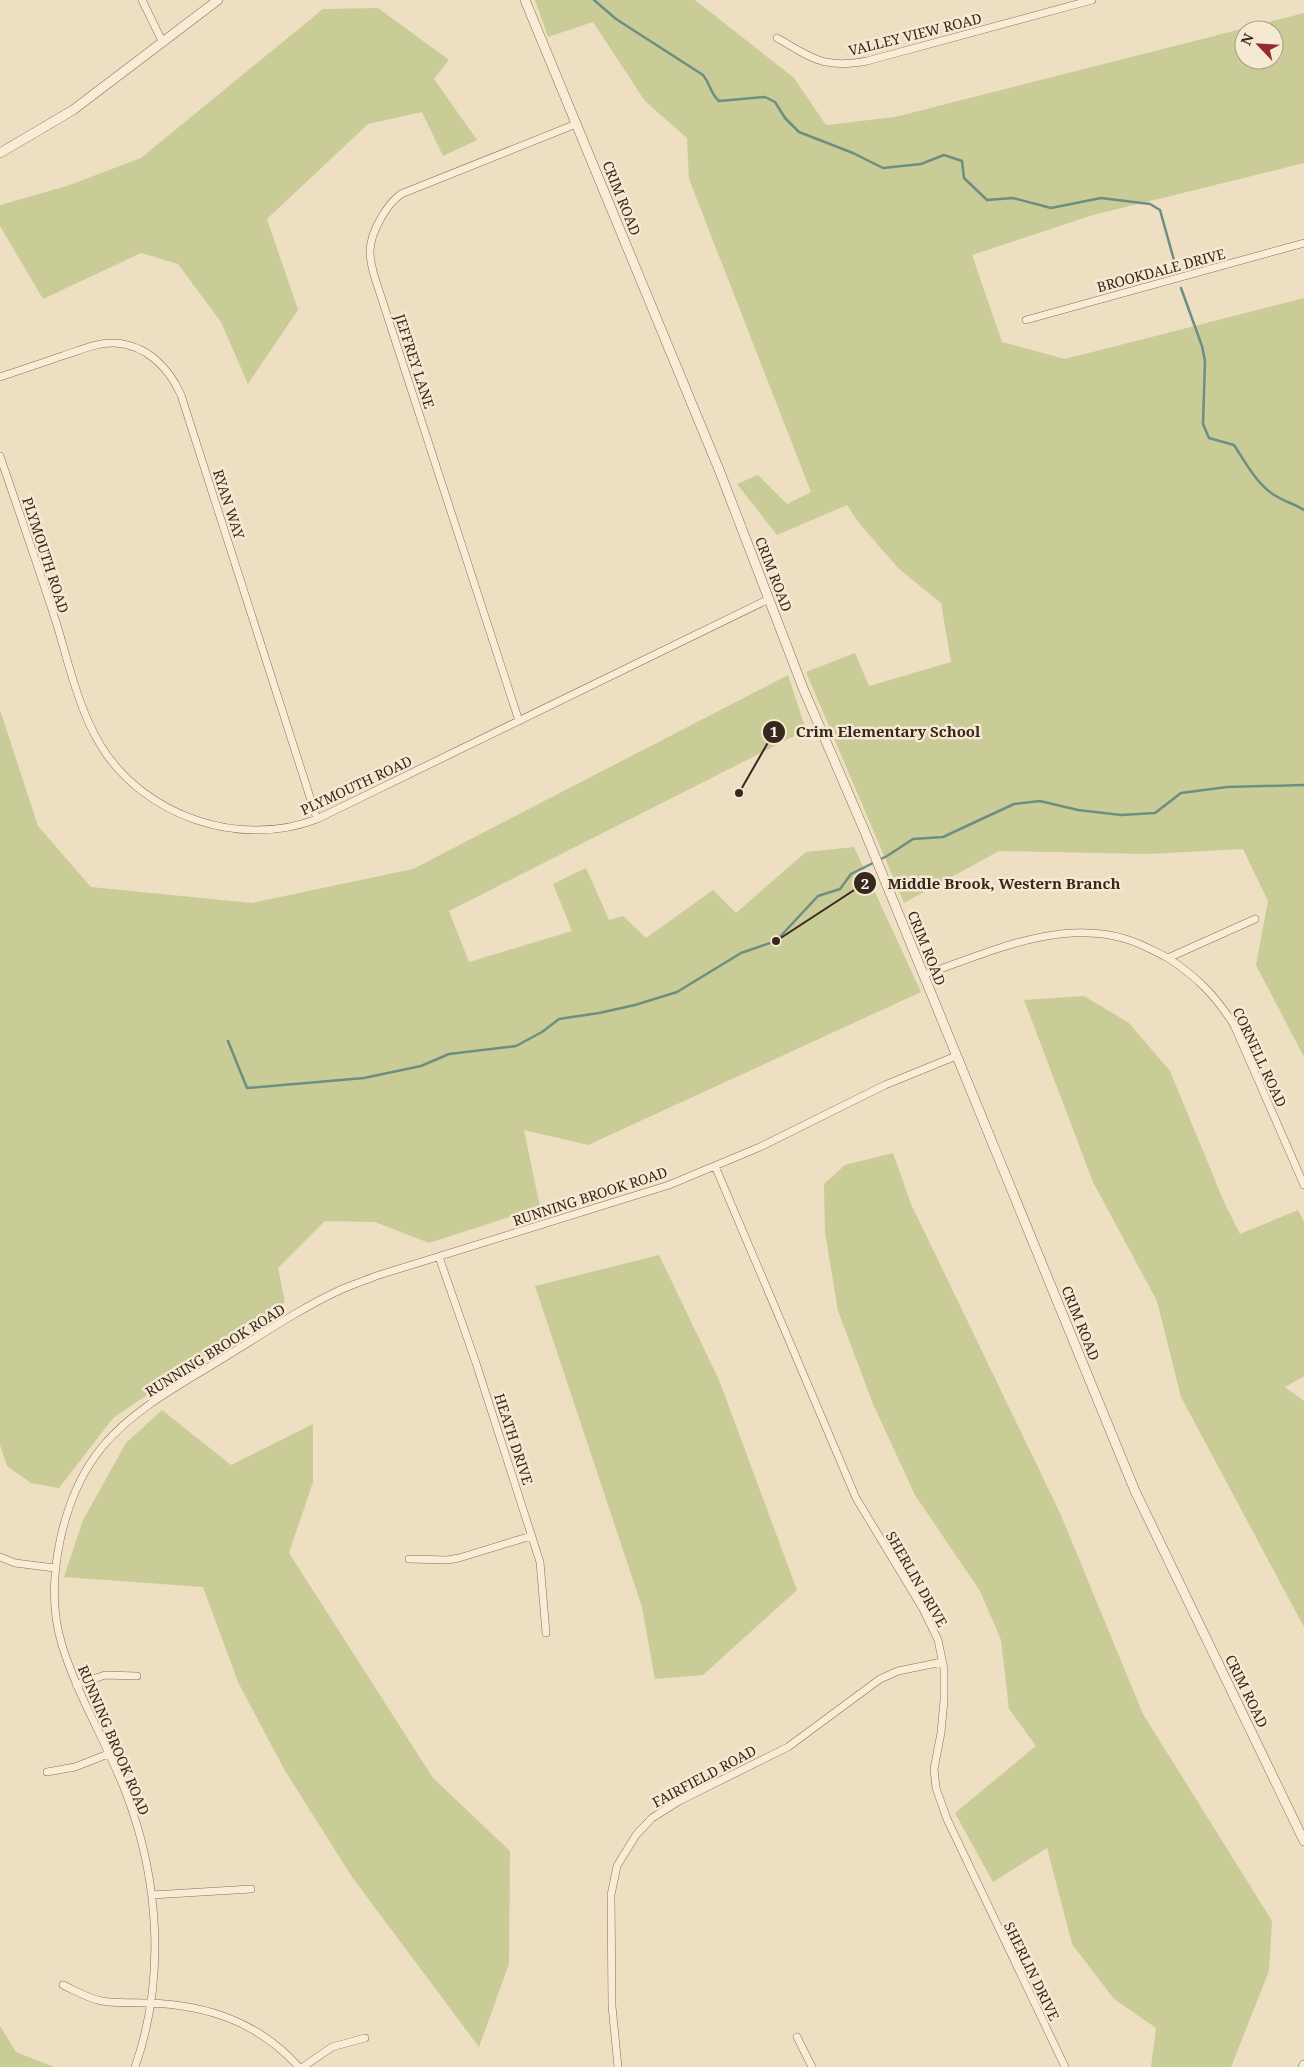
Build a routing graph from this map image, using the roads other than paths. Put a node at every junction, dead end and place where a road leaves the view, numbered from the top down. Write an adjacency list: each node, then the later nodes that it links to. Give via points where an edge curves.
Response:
1 (142, 0): 6 (street)
2 (218, 0): 6 (street)
3 (525, 0): 7 (street, CRIM ROAD)
4 (1092, 0): 5 (street, VALLEY VIEW ROAD, via 847,65 822,62)
5 (777, 38)
6 (163, 43): 8 (street, via 73,110)
7 (576, 124): 13 (street, CRIM ROAD, via 716,461); 14 (street, JEFFREY LANE, via 401,194 386,208 370,250 374,275)
8 (0, 153)
9 (1304, 243): 10 (street, BROOKDALE DRIVE)
10 (1026, 320)
11 (0, 377): 15 (street, RYAN WAY, via 89,347 114,343 149,355 168,371 181,395)
12 (0, 456): 15 (street, PLYMOUTH ROAD, via 94,734 130,781 157,802 188,817 223,828 280,829)
13 (769, 599): 14 (street, PLYMOUTH ROAD); 18 (street, CRIM ROAD)
14 (519, 721): 15 (street, PLYMOUTH ROAD)
15 (317, 819)
16 (1255, 919): 17 (street)
17 (1168, 958): 18 (street, CORNELL ROAD, via 1124,938 1089,932 1060,934 1022,942); 21 (street, CORNELL ROAD, via 1195,977 1219,1001 1234,1025)
18 (923, 975): 19 (street, CRIM ROAD)
19 (956, 1056): 20 (street, RUNNING BROOK ROAD, via 885,1085); 33 (street, CRIM ROAD, via 1136,1491)
20 (715, 1166): 22 (street, RUNNING BROOK ROAD, via 669,1185); 28 (street, SHERLIN DRIVE, via 856,1498 923,1609 938,1640)
21 (1304, 1185)
22 (439, 1257): 23 (street, HEATH DRIVE); 26 (street, RUNNING BROOK ROAD, via 376,1276 326,1298 172,1390 116,1431 102,1447 76,1493 58,1546)
23 (532, 1536): 25 (street, via 459,1558); 27 (street, HEATH DRIVE, via 542,1576)
24 (0, 1557): 26 (street, via 15,1563)
25 (409, 1559)
26 (55, 1568): 30 (street, RUNNING BROOK ROAD, via 58,1627)
27 (546, 1633)
28 (942, 1662): 43 (street, FAIRFIELD ROAD, via 898,1671 880,1679 788,1747 679,1801 652,1818 636,1834 617,1866 610,1895 612,2006); 45 (street, SHERLIN DRIVE, via 944,1700 935,1759 936,1788 946,1819)
29 (137, 1676): 30 (street, via 105,1675)
30 (76, 1685): 31 (street, RUNNING BROOK ROAD)
31 (108, 1754): 32 (street); 35 (street, RUNNING BROOK ROAD, via 138,1829)
32 (47, 1772)
33 (1304, 1841)
34 (252, 1889): 35 (street)
35 (152, 1895): 37 (street, RUNNING BROOK ROAD, via 154,1942)
36 (63, 1985): 37 (street, via 101,2001)
37 (150, 2003): 40 (street, RUNNING BROOK ROAD); 41 (street, via 222,2014 242,2022 277,2045)
38 (796, 2037): 44 (street)
39 (365, 2038): 42 (street, via 332,2047)
40 (135, 2067)
41 (299, 2067)
42 (303, 2067)
43 (618, 2067)
44 (812, 2067)
45 (1065, 2067)

